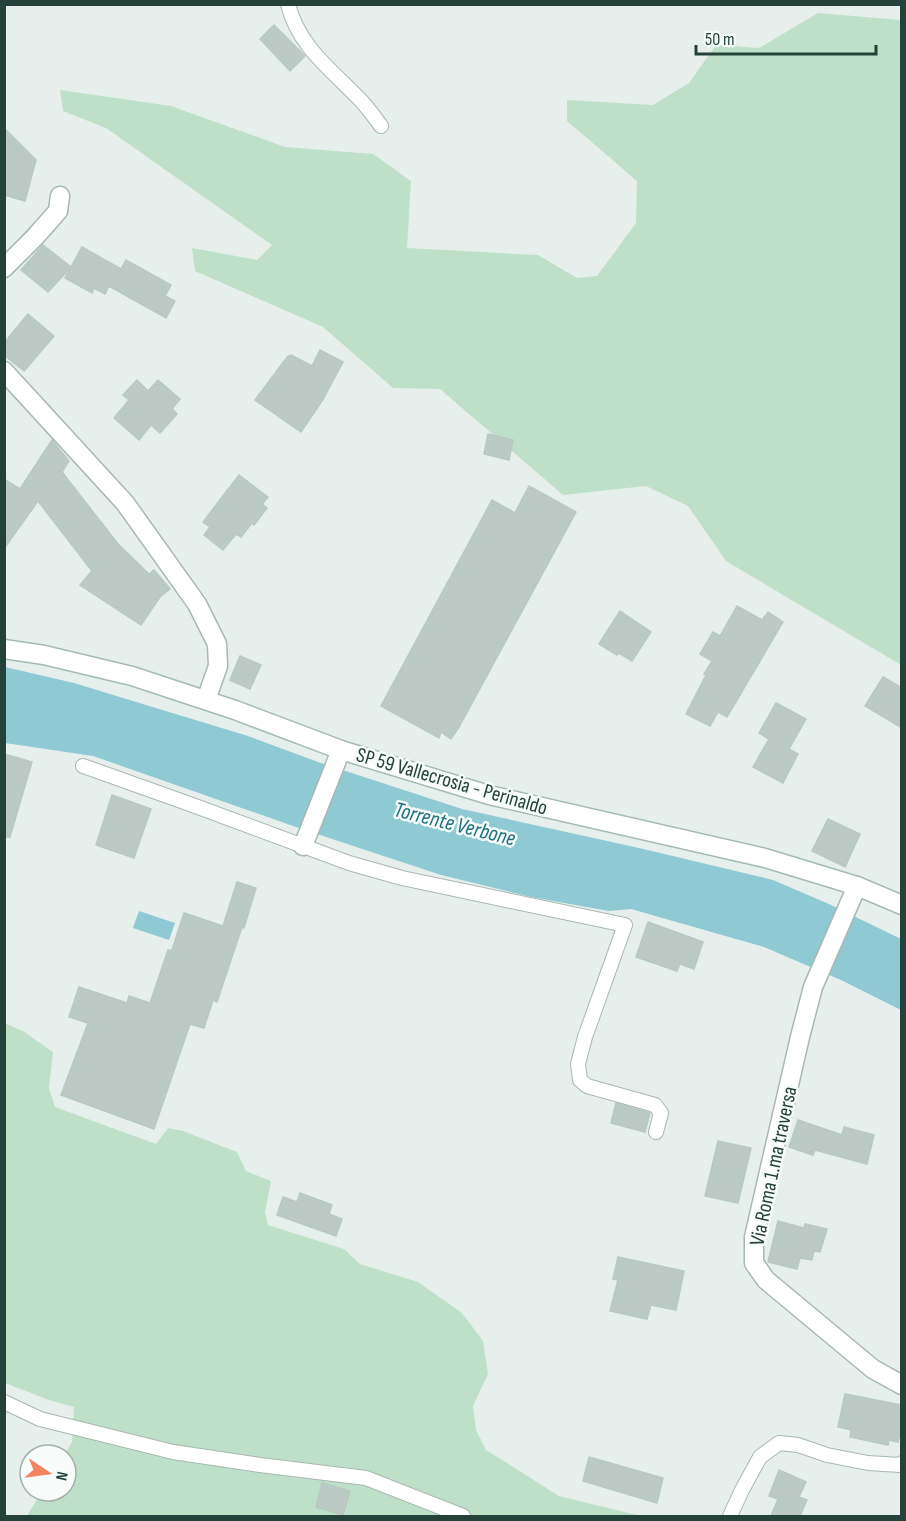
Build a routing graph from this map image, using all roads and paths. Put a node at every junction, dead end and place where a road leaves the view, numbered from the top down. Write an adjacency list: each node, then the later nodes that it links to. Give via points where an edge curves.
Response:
1 (288, 4): 2 (lane, via 300,35)
2 (381, 126)
3 (60, 196): 4 (street, via 58,211)
4 (4, 268)
5 (4, 371): 7 (street, via 125,503 197,604 217,644 218,666)
6 (4, 649): 7 (street, SP 59 Vallecrosia - Perinaldo, via 132,676)
7 (206, 700): 8 (street, SP 59 Vallecrosia - Perinaldo)
8 (339, 755): 10 (street); 11 (street, SP 59 Vallecrosia - Perinaldo, via 489,795 765,858)
9 (83, 766): 10 (lane)
10 (305, 842): 13 (lane, via 349,863 402,878 625,925 585,1037 578,1064 580,1080 586,1086 655,1105 661,1113)
11 (857, 886): 12 (street, SP 59 Vallecrosia - Perinaldo); 14 (street, Via Roma 1.ma traversa, via 813,987 754,1237 754,1263 766,1280 873,1368)
12 (902, 905)
13 (656, 1132)
14 (902, 1385)
15 (4, 1402): 17 (lane, via 40,1419 173,1452 366,1478)
16 (902, 1463): 18 (lane, via 868,1463 779,1443 760,1457)
17 (463, 1516)
18 (730, 1516)

